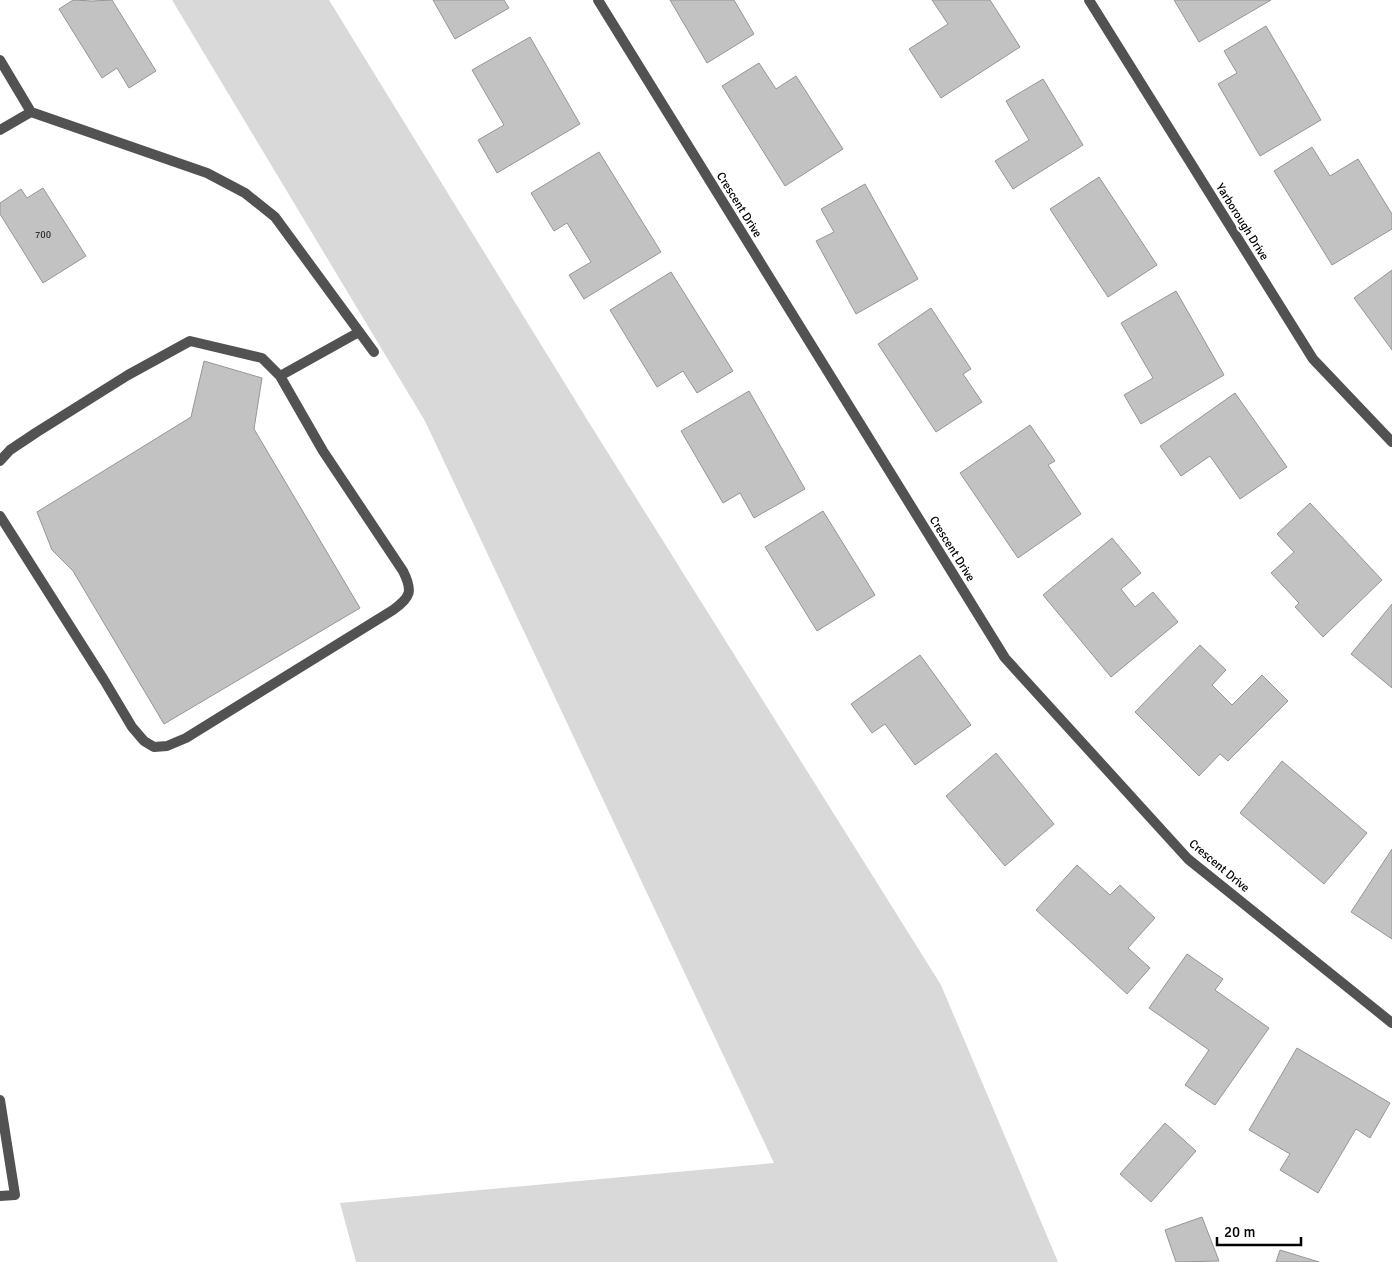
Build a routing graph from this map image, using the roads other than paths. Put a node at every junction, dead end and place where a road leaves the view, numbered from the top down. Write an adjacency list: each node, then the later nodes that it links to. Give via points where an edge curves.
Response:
1 (598, 0): 12 (street, Crescent Drive, via 1005,658 1188,859)
2 (1089, 0): 9 (street, Yarborough Drive, via 1313,359)
3 (0, 60): 4 (street)
4 (31, 112): 5 (street); 6 (street, via 207,173 245,193 275,217)
5 (0, 130)
6 (359, 332): 7 (street); 8 (street)
7 (374, 352)
8 (280, 376): 10 (street, via 262,358 190,341 37,432); 11 (street, via 323,450 403,571 409,593 405,601 393,610 186,738 167,746 154,747 132,727)
9 (1392, 442)
10 (0, 461)
11 (0, 516)
12 (1392, 1023)
13 (0, 1100): 14 (street, via 15,1195)
14 (0, 1196)

